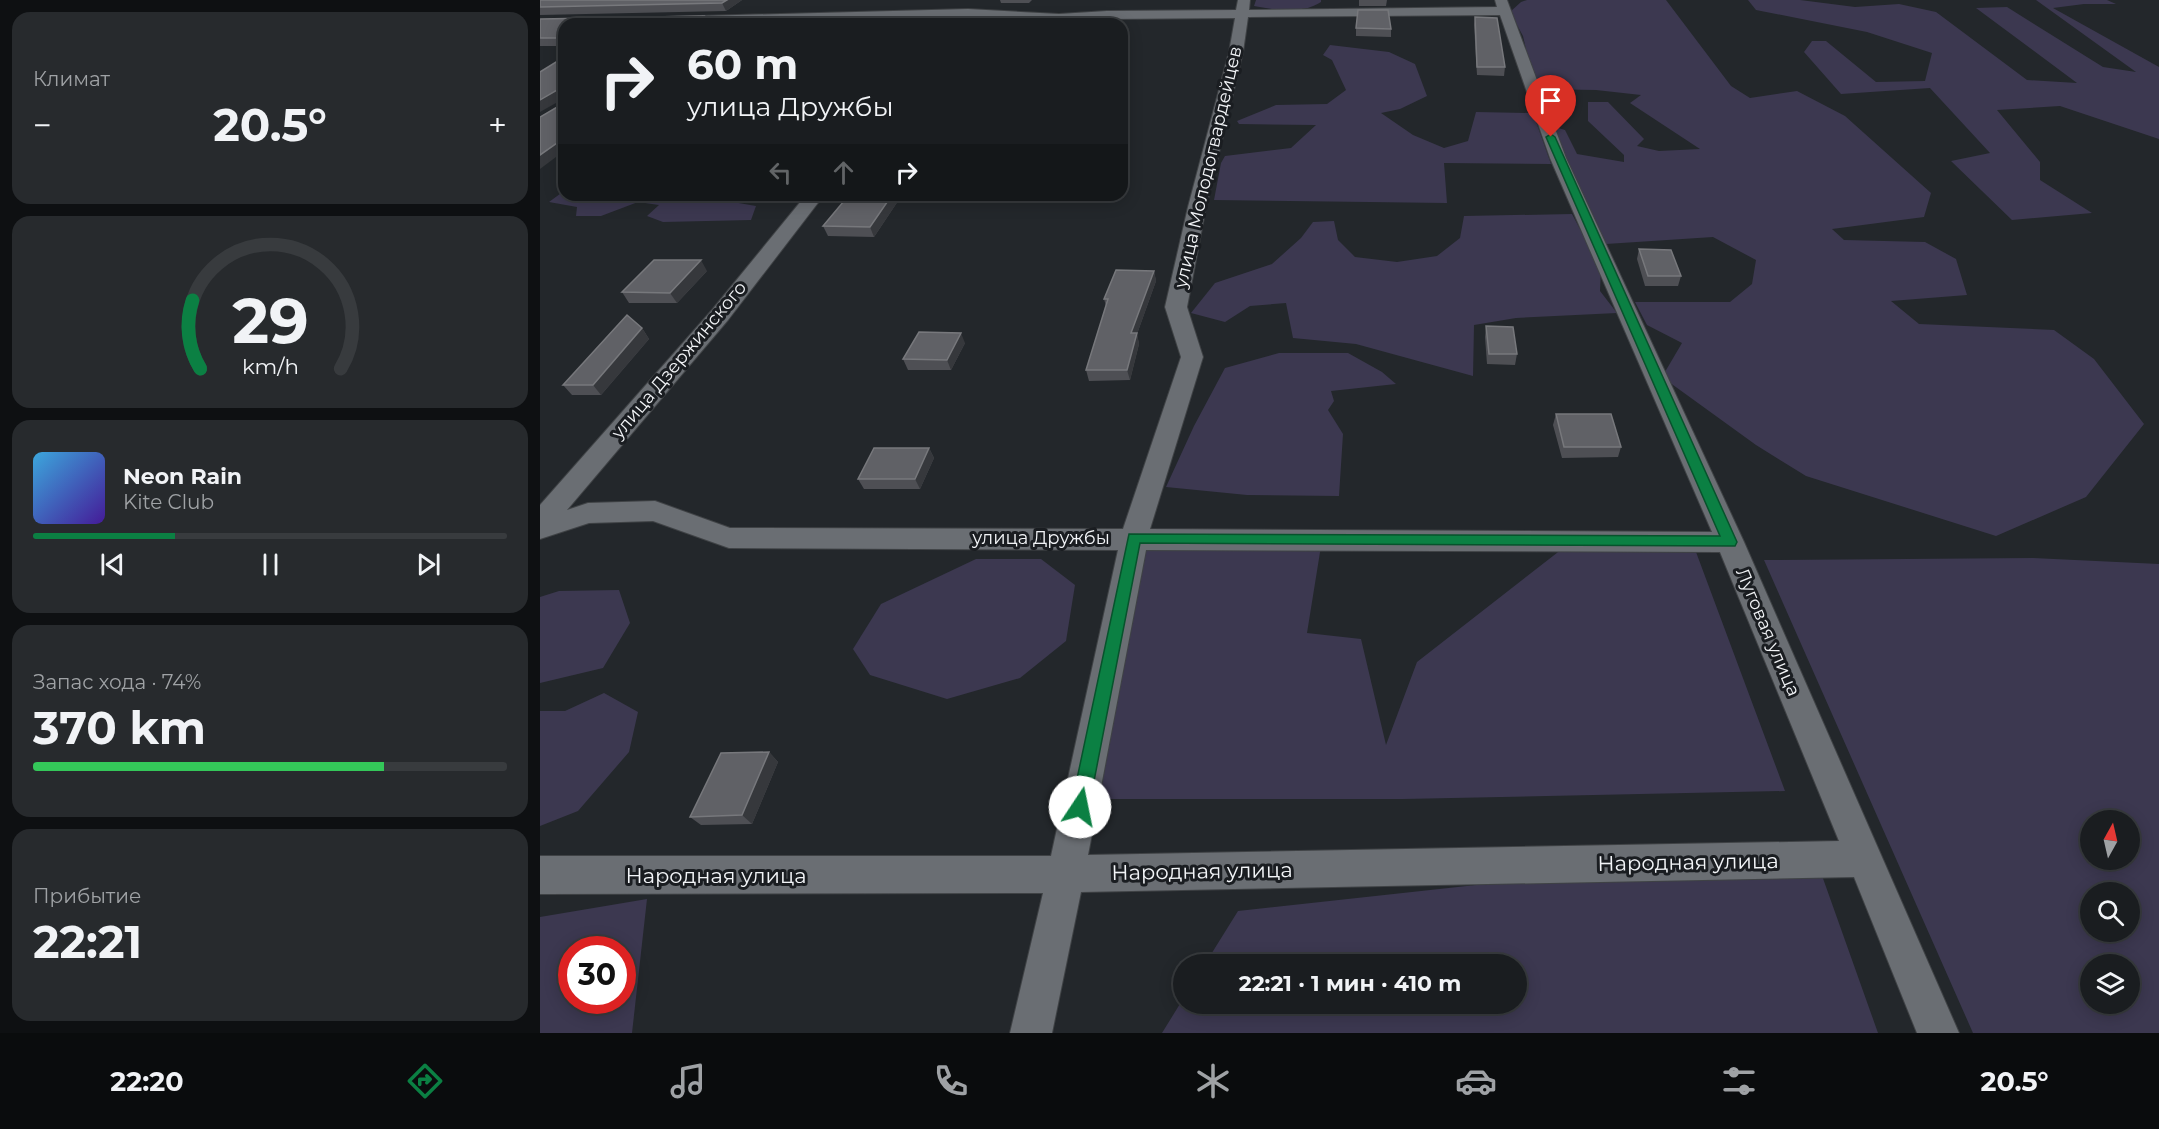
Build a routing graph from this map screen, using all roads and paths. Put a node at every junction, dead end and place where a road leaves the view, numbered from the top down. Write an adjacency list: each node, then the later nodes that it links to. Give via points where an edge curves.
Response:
1 (978, 0): 5 (street)
2 (1503, 6): 4 (street); 13 (street, Луговая улица, via 1558,158)
3 (702, 7): 6 (street)
4 (1242, 7): 5 (street, via 1059,18); 12 (street, улица Молодогвардейцев, via 1236,52 1176,307 1192,357)
5 (968, 13): 7 (street); 8 (street)
6 (687, 18)
7 (809, 18)
8 (963, 18)
9 (810, 201): 10 (street, улица Дзержинского, via 720,315)
10 (540, 523)
11 (540, 529): 12 (street, улица Дружбы, via 588,513 655,511 729,538)
12 (1134, 538): 13 (street, улица Дружбы); 15 (street, улица Молодогвардейцев)
13 (1730, 542): 14 (street, Луговая улица)
14 (1865, 859): 15 (street, Народная улица); 18 (street, Луговая улица)
15 (1066, 874): 16 (street, Народная улица); 17 (street, улица Молодогвардейцев)
16 (540, 875)
17 (1031, 1033)
18 (1938, 1033)

